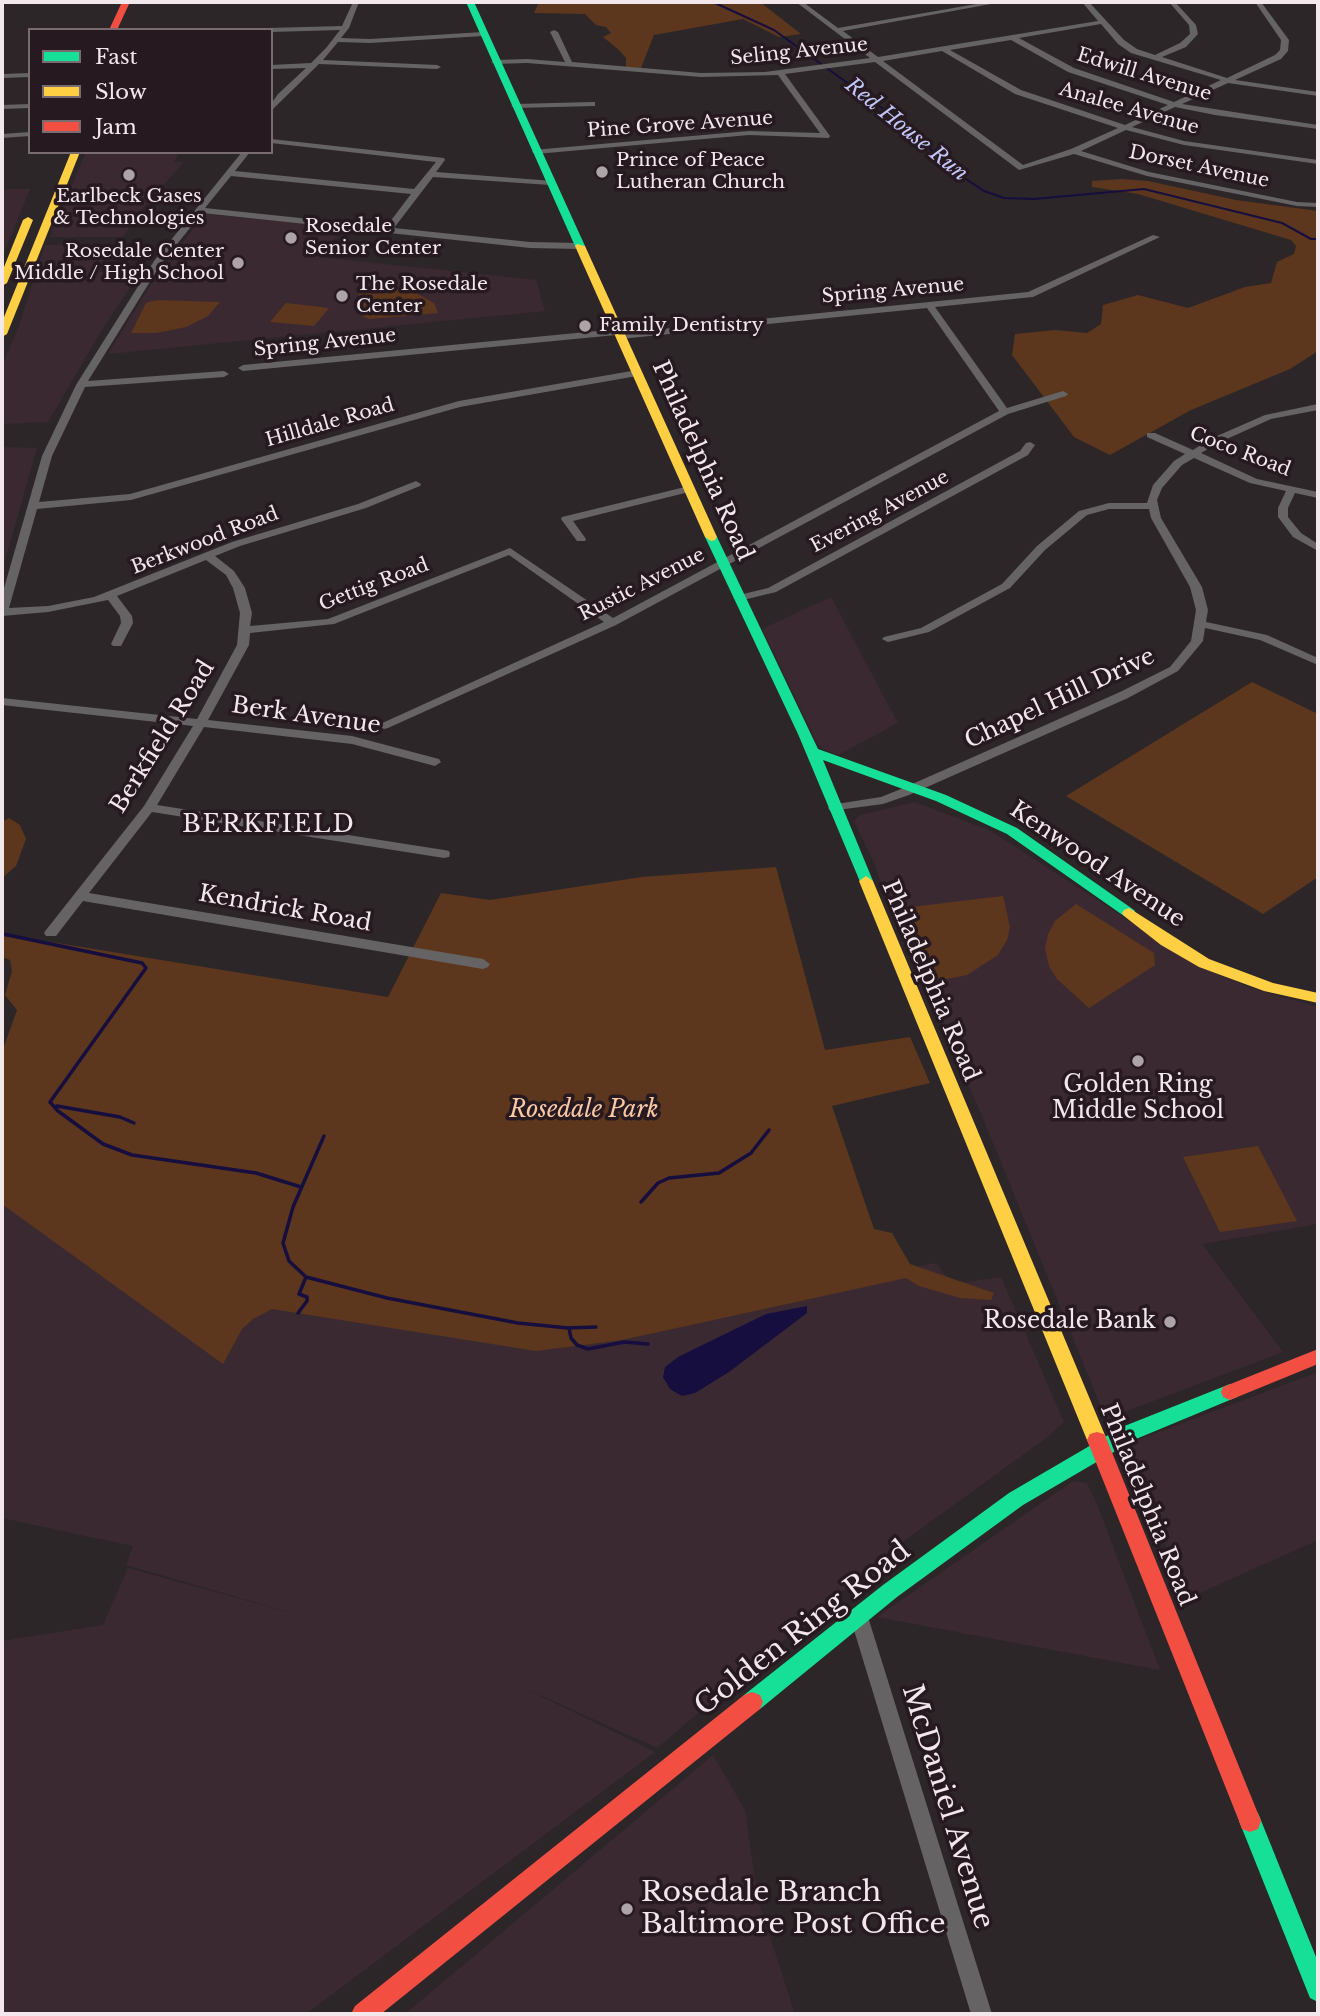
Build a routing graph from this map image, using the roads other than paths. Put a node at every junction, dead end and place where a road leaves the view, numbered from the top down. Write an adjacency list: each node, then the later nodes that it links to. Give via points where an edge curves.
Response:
1 (126, 2): 12 (main road)
2 (140, 2): 13 (main road)
3 (356, 2): 14 (street)
4 (470, 2): 18 (main road, Philadelphia Road)
5 (816, 2): 10 (street)
6 (999, 2): 16 (street)
7 (1085, 2): 11 (street)
8 (1172, 2): 22 (street, via 1194,34 1187,44)
9 (1258, 2): 32 (street, via 1282,36 1284,51)
10 (801, 3): 16 (street)
11 (1103, 22): 19 (street, Seling Avenue); 22 (street, via 1126,47)
12 (114, 28)
13 (129, 28)
14 (345, 28): 15 (street); 20 (street)
15 (273, 30)
16 (837, 30): 23 (street)
17 (554, 32): 26 (street)
18 (483, 34): 20 (street); 24 (main road, Philadelphia Road)
19 (1009, 36): 21 (street, Seling Avenue); 36 (street, Edwill Avenue, via 1071,70)
20 (337, 40): 25 (street)
21 (943, 49): 23 (street, Seling Avenue); 41 (street, Analee Avenue, via 1018,92)
22 (1154, 58): 32 (street)
23 (876, 60): 29 (street, Seling Avenue); 45 (street, via 1022,168)
24 (495, 62): 26 (street, Seling Avenue); 38 (main road, Philadelphia Road)
25 (317, 63): 27 (street); 28 (street); 34 (street)
26 (570, 65): 29 (street, Seling Avenue, via 701,75)
27 (273, 67)
28 (438, 67)
29 (781, 73): 46 (street, Pine Grove Avenue, via 826,136 749,133)
30 (28, 75): 31 (street)
31 (2, 76)
32 (1230, 81): 33 (street); 36 (street)
33 (1318, 94)
34 (274, 101)
35 (592, 104): 38 (street)
36 (1176, 105): 40 (street, Edwill Avenue); 41 (street)
37 (28, 106): 39 (street)
38 (515, 106): 46 (main road, Philadelphia Road)
39 (2, 107)
40 (1318, 127)
41 (1125, 128): 45 (street); 50 (street, Analee Avenue, via 1184,143)
42 (28, 134): 43 (street)
43 (2, 136)
44 (273, 141): 53 (street, via 441,160)
45 (1074, 151): 57 (street, Dorset Avenue, via 1157,176)
46 (536, 152): 54 (main road, Philadelphia Road)
47 (58, 154): 51 (main road)
48 (75, 154): 64 (main road)
49 (244, 154): 52 (street)
50 (1318, 162)
51 (51, 170)
52 (230, 173): 55 (street); 58 (street)
53 (430, 174): 54 (street); 55 (street)
54 (550, 183): 61 (main road, Philadelphia Road)
55 (415, 192): 59 (street)
56 (36, 202): 62 (main road)
57 (1318, 205)
58 (200, 210): 59 (street); 69 (street, via 150,272)
59 (388, 230): 61 (street)
60 (1156, 237): 63 (street, Spring Avenue, via 1025,296)
61 (579, 246): 65 (main road, Philadelphia Road)
62 (3, 277)
63 (929, 305): 65 (street, Spring Avenue); 72 (street)
64 (2, 334)
65 (619, 334): 66 (street, Spring Avenue); 67 (main road, Philadelphia Road)
66 (243, 368)
67 (637, 373): 77 (main road, Philadelphia Road); 80 (street, Hilldale Road, via 459,404 131,497)
68 (224, 374): 69 (street)
69 (82, 384): 80 (street, via 47,456)
70 (1063, 394): 72 (street, Rustic Avenue)
71 (1315, 411): 75 (street, via 1253,423)
72 (1005, 412): 85 (street, Rustic Avenue)
73 (1151, 435): 75 (street, Coco Road)
74 (1030, 445): 87 (street, Evering Avenue, via 1024,453 772,590)
75 (1192, 454): 78 (street, Coco Road, via 1254,481); 81 (street, via 1160,482)
76 (416, 484): 84 (street, Berkwood Road)
77 (689, 489): 82 (street, via 566,519); 85 (main road, Philadelphia Road)
78 (1291, 491): 79 (street, Coco Road); 83 (street, via 1283,517 1297,535)
79 (1318, 495)
80 (33, 506): 88 (street)
81 (1153, 506): 90 (street, via 1161,531 1196,587); 92 (street, via 1089,510 1059,531 1006,586 925,630)
82 (581, 539)
83 (1318, 548)
84 (207, 556): 86 (street, Berkwood Road); 91 (street, via 234,579 246,613)
85 (723, 564): 87 (main road, Philadelphia Road); 89 (street, Rustic Avenue)
86 (111, 596): 88 (street, Berkwood Road, via 64,607); 93 (street, via 127,623)
87 (739, 598): 98 (main road, Philadelphia Road)
88 (2, 612)
89 (612, 623): 91 (street, Gettig Road, via 510,551 330,622); 97 (street, Rustic Avenue)
90 (1201, 624): 94 (street, via 1263,637); 100 (street, Chapel Hill Drive, via 1192,649 1159,678)
91 (246, 630): 96 (street, Berkfield Road, via 243,645)
92 (888, 639)
93 (117, 643)
94 (1318, 662)
95 (2, 701): 96 (street, Berk Avenue)
96 (201, 723): 99 (street, Berk Avenue, via 352,740); 101 (street, Berkfield Road)
97 (384, 725)
98 (811, 751): 100 (main road, Kenwood Avenue); 102 (main road, Philadelphia Road)
99 (435, 762)
100 (914, 788): 102 (street, Chapel Hill Drive, via 883,800); 107 (main road, Kenwood Avenue, via 1012,831 1204,963 1270,987)
101 (149, 808): 103 (street); 104 (street, Berkfield Road)
102 (834, 808): 109 (main road, Philadelphia Road)
103 (444, 854)
104 (80, 896): 105 (street, Berkfield Road); 106 (street, Kendrick Road)
105 (51, 933)
106 (483, 964)
107 (1318, 998)
108 (1318, 1356): 109 (main road, Golden Ring Road)
109 (1100, 1448): 110 (main road, Golden Ring Road, via 999,1511); 111 (main road, Philadelphia Road)
110 (859, 1617): 112 (main road, Golden Ring Road); 113 (street, McDaniel Avenue)
111 (1318, 1990)
112 (363, 2014)
113 (982, 2014)

